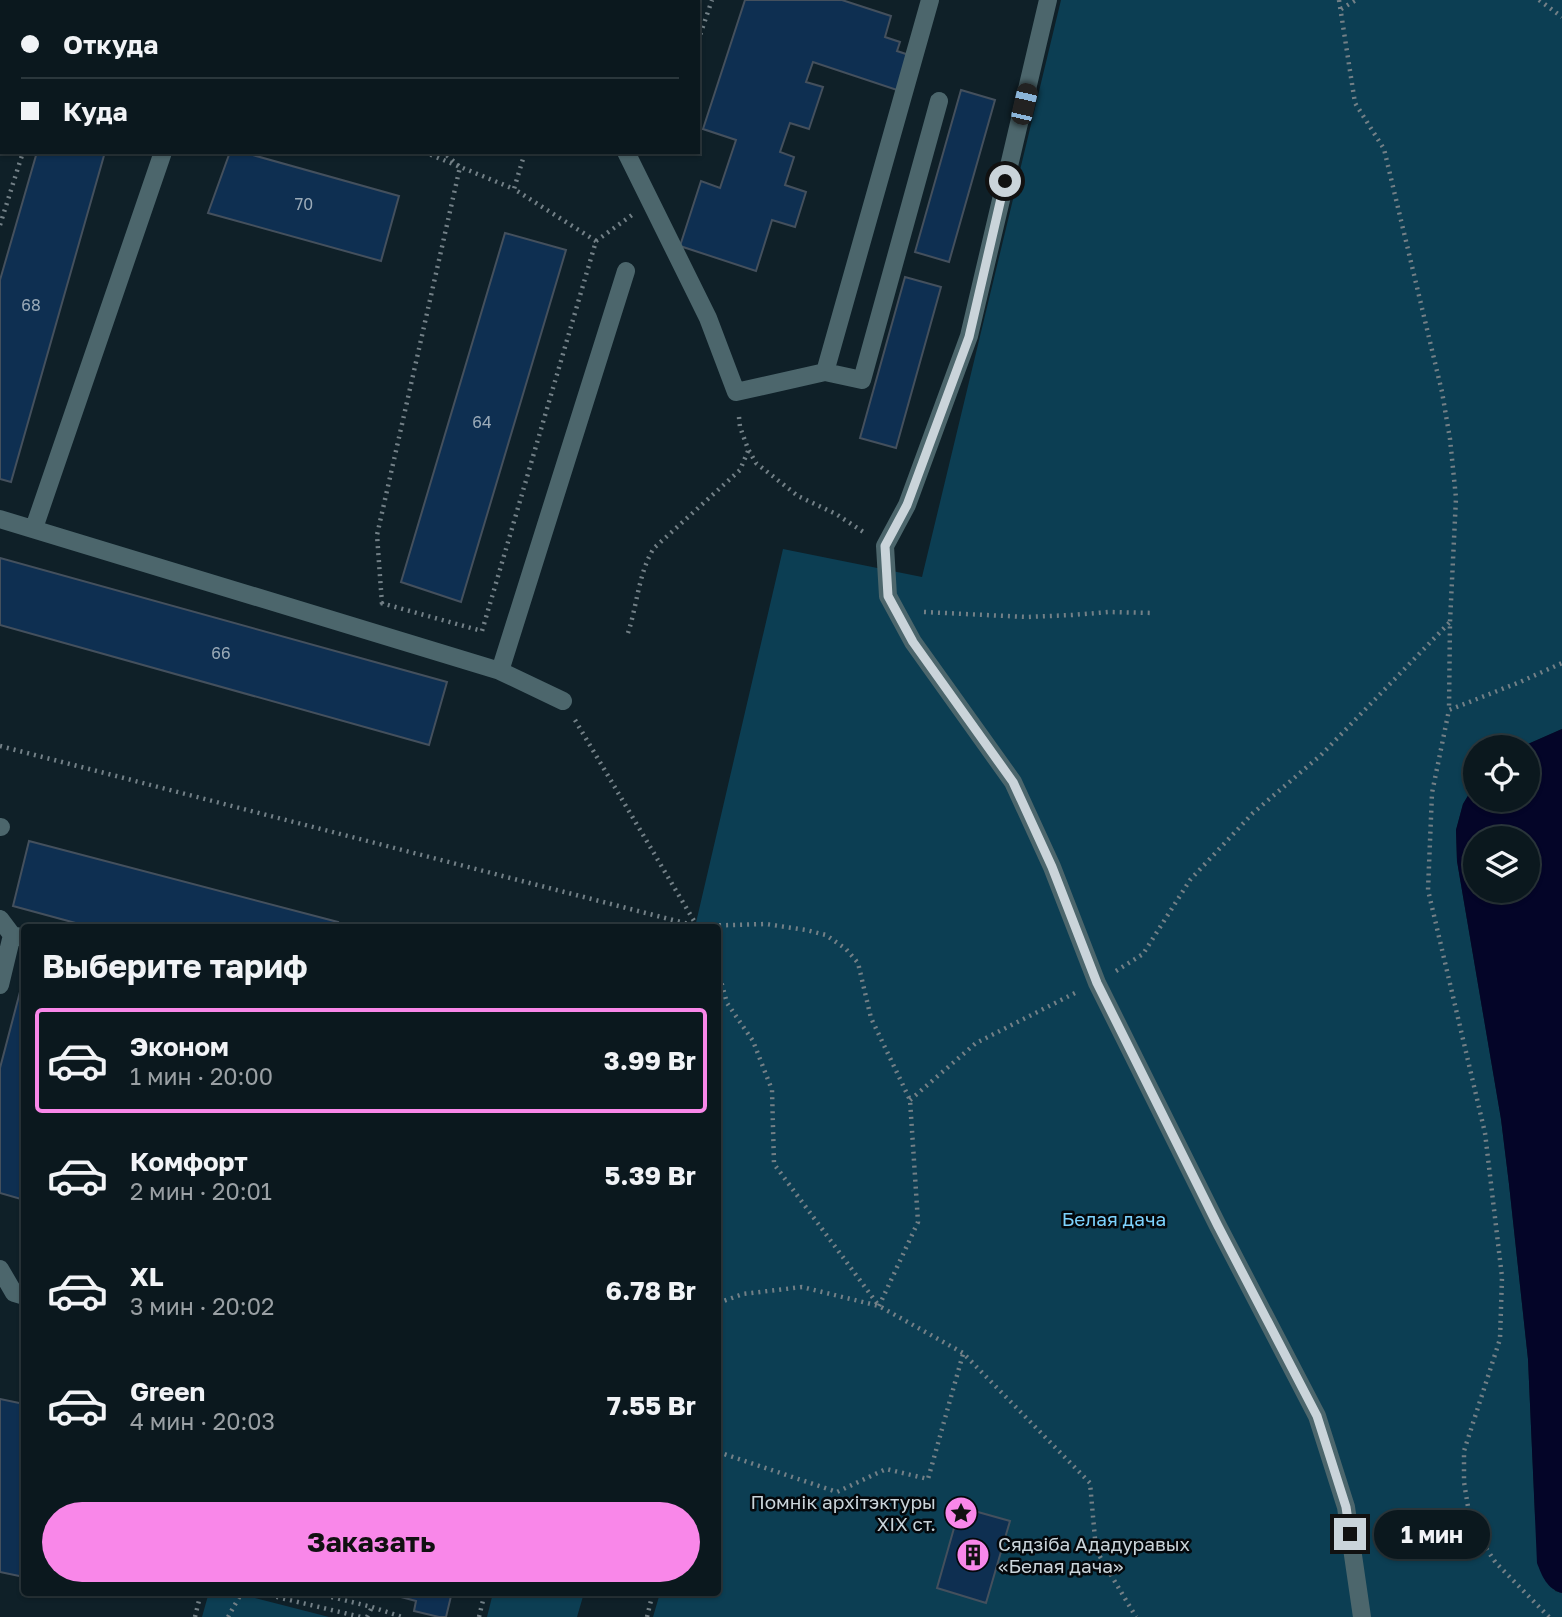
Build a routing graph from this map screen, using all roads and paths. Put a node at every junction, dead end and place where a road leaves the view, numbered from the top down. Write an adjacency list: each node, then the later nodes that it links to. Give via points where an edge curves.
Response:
1 (712, 0): 9 (path)
2 (930, 0): 23 (lane)
3 (1048, 0): 28 (lane, via 969,337 907,505)
4 (1339, 0): 7 (path)
5 (1356, 0): 7 (path)
6 (1539, 0): 8 (path)
7 (1341, 9): 32 (path, via 1355,103 1384,149 1442,392 1456,498)
8 (1562, 17)
9 (700, 34)
10 (939, 102): 23 (lane, via 862,380)
11 (22, 154): 20 (path)
12 (162, 154): 27 (lane)
13 (429, 154): 17 (path)
14 (445, 154): 17 (path)
15 (524, 154): 18 (path)
16 (627, 154): 24 (lane, via 708,317)
17 (460, 167): 18 (path); 30 (path, via 377,535)
18 (514, 188): 21 (path)
19 (625, 220): 21 (path)
20 (0, 225)
21 (596, 241): 30 (path, via 482,631)
22 (626, 271): 36 (lane)
23 (825, 372): 24 (lane)
24 (736, 391): 25 (path)
25 (748, 449): 28 (path, via 756,463 798,496); 33 (path, via 740,470 654,548)
26 (0, 519): 27 (lane)
27 (34, 528): 34 (lane)
28 (885, 546): 29 (lane)
29 (888, 596): 31 (path, via 928,613 1027,617); 46 (lane, via 913,642 1013,782)
30 (382, 603): 34 (path)
31 (1154, 612)
32 (1450, 622): 38 (path); 46 (path, via 1321,755 1253,813 1191,880 1143,954)
33 (628, 633)
34 (384, 636): 36 (lane)
35 (1562, 663): 38 (path)
36 (500, 671): 37 (lane)
37 (564, 701): 42 (path)
38 (1449, 710): 71 (path, via 1432,793 1428,890 1485,1133 1502,1277 1500,1339 1464,1451 1464,1482 1479,1538 1496,1563)
39 (0, 746): 41 (path)
40 (0, 919): 44 (lane)
41 (685, 924)
42 (695, 924)
43 (721, 926): 48 (path, via 766,924 806,930 826,935 846,949 858,962 871,1018)
44 (18, 936): 47 (lane)
45 (721, 981): 52 (path, via 727,1003 753,1041 772,1090 774,1164)
46 (1097, 983): 48 (path, via 976,1043); 70 (lane, via 1317,1416 1346,1507)
47 (0, 985)
48 (910, 1100): 52 (path, via 918,1222)
49 (0, 1269): 50 (lane, via 13,1293)
50 (21, 1295)
51 (721, 1302): 52 (path, via 743,1294 802,1287)
52 (878, 1306): 53 (path)
53 (963, 1353): 54 (path, via 928,1479 886,1469 837,1492); 69 (path, via 1090,1483 1096,1550)
54 (721, 1453)
55 (200, 1596): 62 (path)
56 (240, 1596): 63 (path)
57 (273, 1596): 64 (path)
58 (327, 1596): 61 (path)
59 (484, 1596): 67 (path)
60 (652, 1596): 68 (path)
61 (372, 1607): 65 (path); 66 (path)
62 (195, 1617)
63 (228, 1617)
64 (361, 1617)
65 (367, 1617)
66 (402, 1617)
67 (479, 1617)
68 (647, 1617)
69 (1136, 1617)
70 (1362, 1617)
71 (1549, 1617)

